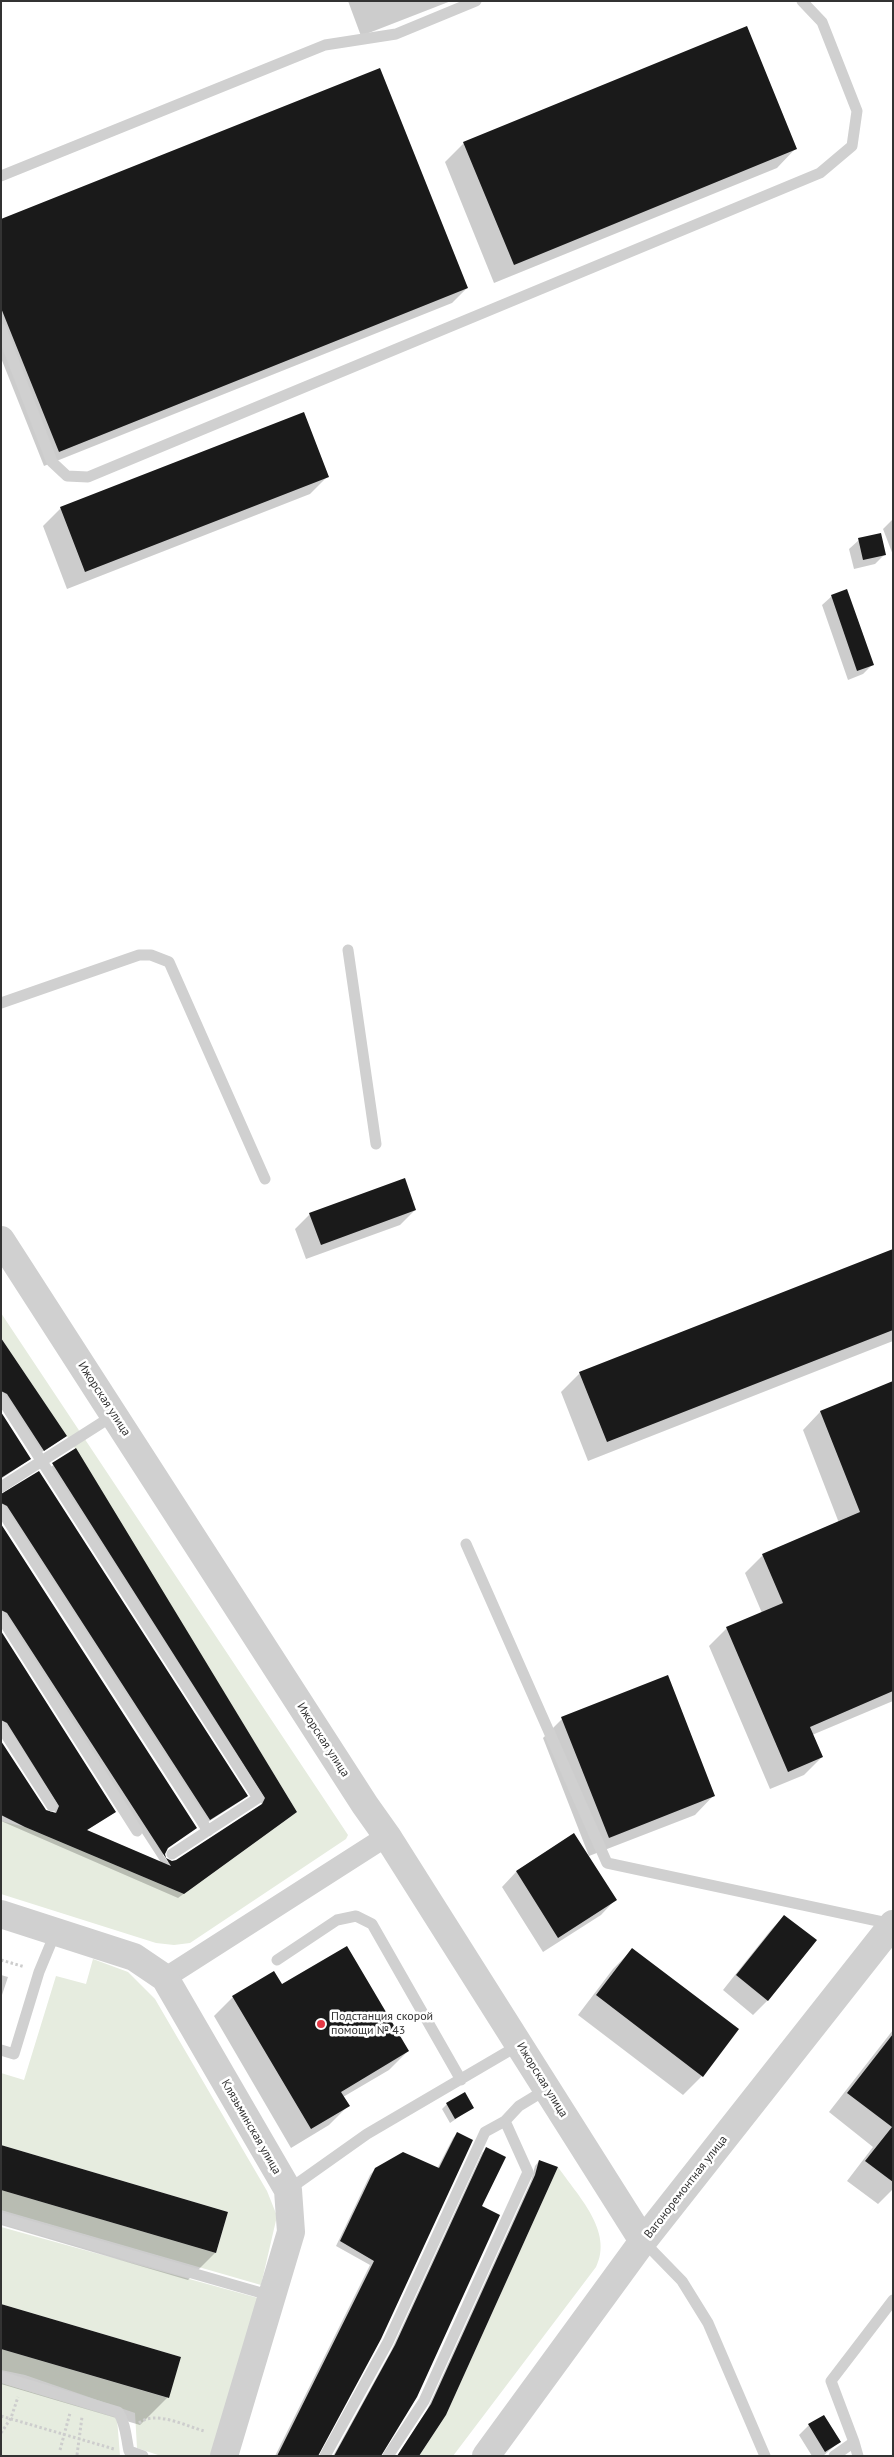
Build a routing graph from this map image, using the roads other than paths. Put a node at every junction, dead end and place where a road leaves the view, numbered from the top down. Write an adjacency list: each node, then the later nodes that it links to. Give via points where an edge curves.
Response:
1 (476, 1): 3 (lane, via 396,34 325,45)
2 (802, 1): 4 (lane, via 822,22 857,111 852,146 820,173 107,470 88,477 67,476 52,462)
3 (1, 176)
4 (1, 329)
5 (348, 950): 7 (lane)
6 (1, 1003): 8 (lane, via 139,955 151,955 170,962)
7 (376, 1144)
8 (265, 1179)
9 (1, 1240): 11 (street, Ижорская улица)
10 (1, 1398): 12 (lane)
11 (114, 1414): 12 (lane); 21 (street, Ижорская улица)
12 (42, 1461): 13 (lane); 20 (lane, via 258,1798)
13 (1, 1487)
14 (1, 1510): 20 (lane)
15 (466, 1544): 24 (lane, via 607,1863)
16 (1, 1617): 19 (lane)
17 (1, 1727): 18 (lane)
18 (52, 1806)
19 (137, 1831)
20 (208, 1831): 22 (lane)
21 (387, 1836): 27 (street); 28 (street, Ижорская улица)
22 (172, 1854)
23 (1, 1914): 25 (street, Клязьминская улица)
24 (893, 1924): 35 (street, Вагоноремонтная улица)
25 (56, 1930): 27 (street, Клязьминская улица, via 134,1957); 29 (lane, via 39,1972 14,2054)
26 (276, 1960): 30 (lane, via 337,1920 356,1916 372,1924)
27 (165, 1978): 33 (street, Клязьминская улица)
28 (519, 2044): 30 (lane); 31 (street, Ижорская улица)
29 (1, 2050)
30 (461, 2080): 33 (lane, via 367,2134)
31 (547, 2089): 32 (lane, via 519,2106); 35 (street, Ижорская улица)
32 (505, 2121): 42 (lane, via 486,2132 388,2342); 43 (lane, via 528,2172 424,2401)
33 (288, 2190): 36 (street, Клязьминская улица, via 292,2232)
34 (1, 2218): 36 (lane)
35 (644, 2241): 44 (street, Вагоноремонтная улица); 45 (lane, via 682,2282 708,2323)
36 (272, 2296): 41 (street, Клязьминская улица)
37 (893, 2300): 39 (lane, via 831,2381)
38 (1, 2377): 40 (lane, via 118,2412 124,2421 130,2451)
39 (854, 2442): 46 (lane); 47 (lane)
40 (143, 2456)
41 (224, 2456)
42 (325, 2456)
43 (388, 2456)
44 (486, 2456)
45 (765, 2456)
46 (834, 2456)
47 (858, 2456)

